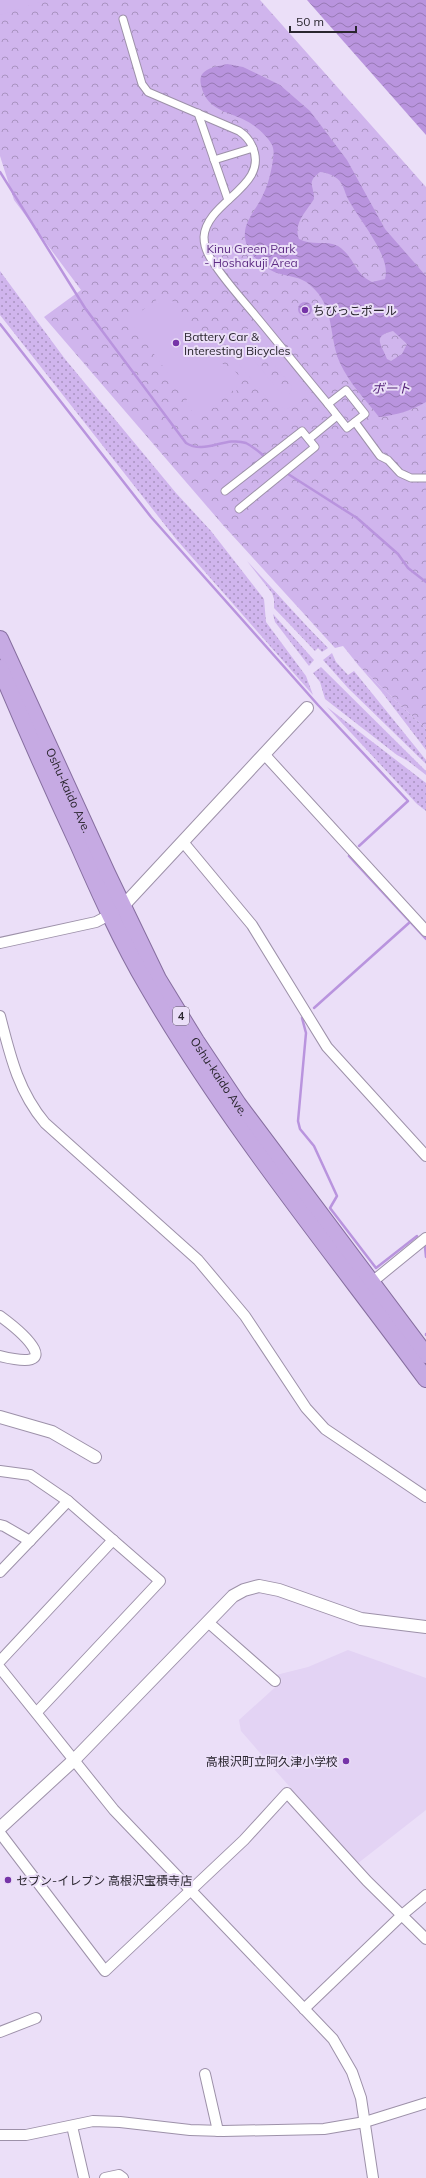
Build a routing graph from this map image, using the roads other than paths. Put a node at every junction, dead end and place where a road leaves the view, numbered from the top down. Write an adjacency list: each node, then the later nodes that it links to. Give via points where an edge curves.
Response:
1 (123, 19): 2 (street, via 144,88)
2 (198, 113): 3 (street, via 244,134); 4 (street)
3 (253, 148): 4 (street); 5 (street, via 254,169 245,183)
4 (214, 160): 5 (street)
5 (228, 200): 6 (street, via 205,230 205,245 208,252 221,273)
6 (328, 404): 7 (street); 8 (street, via 346,390 365,414)
7 (337, 416): 8 (street, via 347,428); 9 (street)
8 (355, 422): 10 (street, via 380,456 388,460 400,473 411,478)
9 (309, 439): 11 (street, via 302,430); 12 (street, via 315,447)
10 (426, 478)
11 (225, 491)
12 (240, 509)
13 (0, 639): 18 (highway, Oshu-kaido Ave. / 4)
14 (0, 668): 18 (highway, Oshu-kaido Ave. / 4)
15 (306, 708): 16 (street)
16 (264, 754): 17 (street); 19 (street)
17 (183, 842): 18 (street); 22 (street, via 252,925 327,1047)
18 (117, 911): 20 (street, via 104,920); 24 (highway, Oshu-kaido Ave. / 4, via 196,1041 238,1104); 28 (highway, Oshu-kaido Ave. / 4, via 147,986 184,1048 223,1106)
19 (426, 931)
20 (0, 942)
21 (0, 1016): 32 (street, via 15,1074 27,1099 45,1122 198,1260 245,1316 306,1408 325,1429)
22 (426, 1156)
23 (426, 1238): 24 (street)
24 (372, 1282): 26 (highway, Oshu-kaido Ave. / 4)
25 (0, 1316): 27 (street, via 21,1332 34,1347 35,1353 34,1358 29,1361)
26 (426, 1355)
27 (0, 1356)
28 (426, 1379)
29 (0, 1417): 30 (street, via 52,1432)
30 (95, 1457)
31 (0, 1471): 33 (street, via 30,1475)
32 (426, 1497)
33 (68, 1501): 35 (street); 36 (street)
34 (0, 1525): 36 (street)
35 (113, 1540): 40 (street); 43 (street, via 160,1581)
36 (30, 1541): 37 (street)
37 (0, 1572)
38 (209, 1623): 39 (street, via 233,1596 259,1586 279,1590 361,1619); 42 (street); 44 (street)
39 (426, 1627)
40 (0, 1661)
41 (0, 1668): 43 (street)
42 (275, 1681)
43 (37, 1712): 44 (street)
44 (74, 1760): 45 (street); 46 (street, via 114,1810)
45 (1, 1826): 46 (street, via 105,1971)
46 (189, 1890): 48 (street, via 244,1840 287,1792 367,1881); 50 (street)
47 (426, 1895): 48 (street)
48 (402, 1915): 49 (street); 50 (street)
49 (426, 1939)
50 (304, 2009): 55 (street, via 333,2040 352,2072 361,2098)
51 (36, 2018): 52 (street)
52 (0, 2032)
53 (205, 2074): 57 (street)
54 (426, 2104): 55 (street)
55 (365, 2122): 57 (street, via 324,2129); 62 (street)
56 (72, 2126): 57 (street, via 93,2122 120,2122); 58 (street, via 26,2135); 59 (street)
57 (218, 2131)
58 (0, 2135)
59 (84, 2178)
60 (105, 2178): 61 (street, via 119,2175)
61 (123, 2178)
62 (373, 2178)

